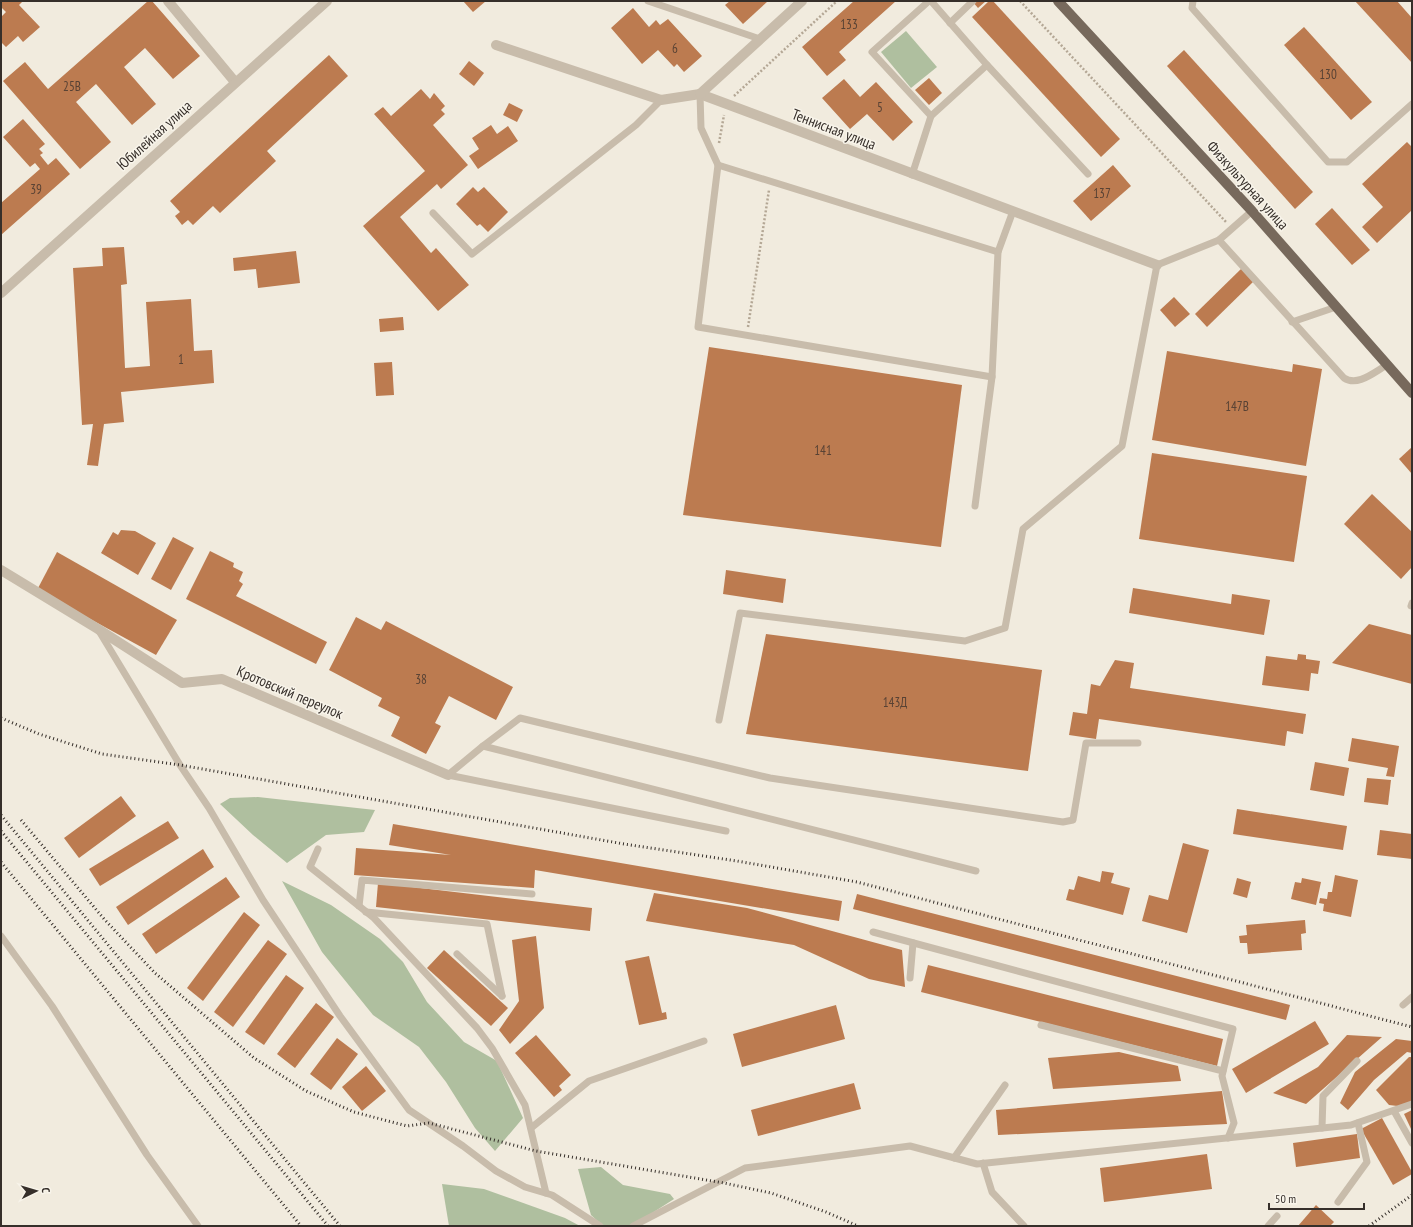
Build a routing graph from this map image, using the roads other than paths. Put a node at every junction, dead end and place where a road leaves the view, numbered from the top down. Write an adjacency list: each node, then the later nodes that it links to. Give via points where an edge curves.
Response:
1 (168, 1): 13 (street)
2 (327, 1): 13 (street, Юбилейная улица)
3 (648, 1): 10 (lane)
4 (802, 1): 10 (street)
5 (930, 1): 9 (lane); 17 (lane, via 872,52)
6 (974, 1): 9 (lane)
7 (1058, 1): 22 (main road, Физкультурная улица)
8 (1193, 1): 16 (lane, via 1192,8 1328,162 1347,162)
9 (950, 23): 12 (lane)
10 (760, 39): 14 (street)
11 (496, 45): 15 (street, Теннисная улица)
12 (987, 65): 17 (lane); 19 (lane)
13 (235, 82): 27 (street, Юбилейная улица)
14 (700, 94): 15 (street, Теннисная улица); 18 (lane, via 701,128); 20 (street, Теннисная улица)
15 (661, 100): 23 (lane, via 636,124 472,254)
16 (1412, 104)
17 (931, 116): 20 (lane)
18 (718, 165): 25 (lane); 31 (lane, via 698,327)
19 (1088, 174)
20 (912, 175): 21 (street, Теннисная улица)
21 (1013, 211): 25 (lane); 26 (street, Теннисная улица)
22 (1252, 211): 24 (lane); 28 (main road, Физкультурная улица)
23 (433, 213)
24 (1219, 240): 26 (lane); 29 (lane)
25 (998, 252): 31 (lane)
26 (1157, 265): 36 (lane, via 1122,446 1023,529 1005,628 965,641 740,613)
27 (1, 293)
28 (1336, 307): 29 (lane); 30 (main road, Физкультурная улица)
29 (1292, 322): 30 (lane, via 1350,382 1357,381)
30 (1387, 365): 32 (main road, Физкультурная улица)
31 (992, 377): 33 (lane)
32 (1412, 392)
33 (974, 506)
34 (1, 570): 35 (street, Кротовский переулок)
35 (98, 629): 39 (street, Кротовский переулок, via 182,684 222,679); 67 (lane, via 263,900 340,1016 409,1110 496,1171 525,1187)
36 (719, 720)
37 (1138, 743): 38 (lane, via 1086,743 1073,820 1063,822 770,778 520,718)
38 (484, 746): 39 (lane); 42 (lane)
39 (448, 775): 40 (lane)
40 (726, 831)
41 (318, 849): 44 (lane, via 310,867)
42 (976, 871)
43 (532, 894): 44 (lane, via 362,880)
44 (359, 906): 45 (lane)
45 (366, 912): 49 (lane, via 486,924 502,996); 61 (lane, via 477,1028 492,1048 525,1105)
46 (873, 932): 48 (lane)
47 (1, 936): 70 (lane, via 52,1006 147,1155)
48 (913, 942): 50 (lane); 56 (lane, via 1233,1029)
49 (457, 954)
50 (910, 978)
51 (1412, 997): 52 (lane)
52 (1403, 1005)
53 (1041, 1025): 56 (lane)
54 (704, 1041): 61 (lane, via 589,1081)
55 (1357, 1061): 62 (lane, via 1323,1096)
56 (1223, 1071): 63 (lane, via 1222,1076 1234,1123)
57 (1005, 1085): 65 (lane)
58 (1412, 1104): 59 (lane)
59 (1394, 1111): 60 (lane); 64 (lane)
60 (1358, 1123): 62 (lane); 68 (lane, via 1367,1162)
61 (531, 1128): 67 (lane)
62 (1322, 1128): 63 (lane)
63 (1228, 1138): 66 (lane)
64 (1412, 1143)
65 (954, 1158): 66 (lane); 72 (lane, via 910,1146 745,1168)
66 (983, 1163): 73 (lane, via 992,1192)
67 (546, 1193): 71 (lane)
68 (1338, 1202)
69 (1277, 1216): 74 (lane)
70 (198, 1226)
71 (600, 1226)
72 (633, 1226)
73 (1024, 1226)
74 (1268, 1226)

